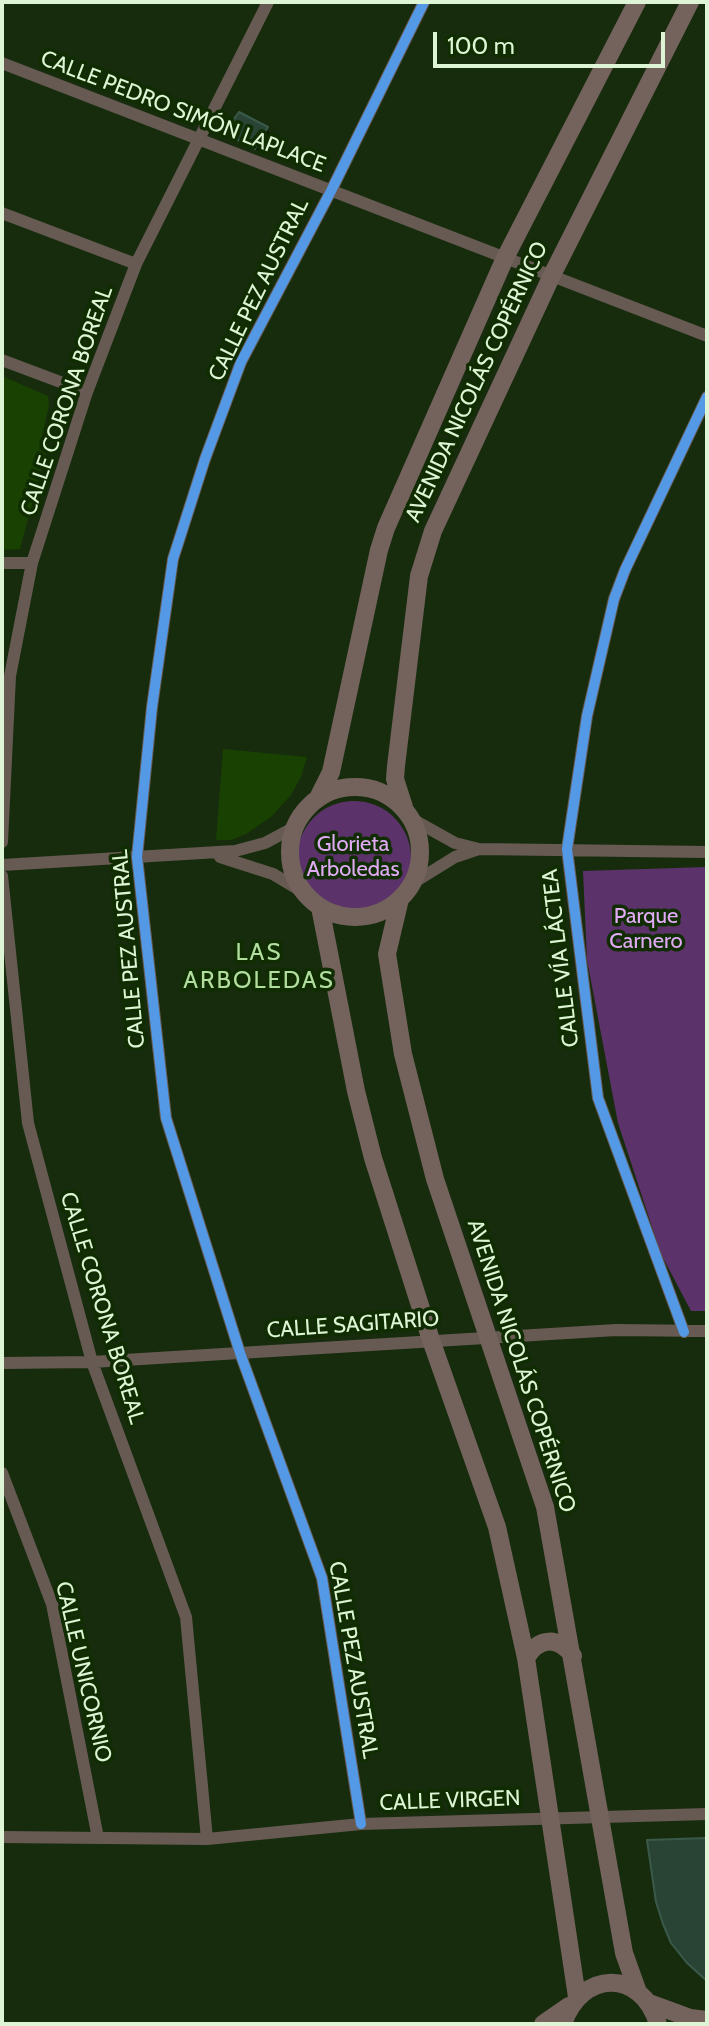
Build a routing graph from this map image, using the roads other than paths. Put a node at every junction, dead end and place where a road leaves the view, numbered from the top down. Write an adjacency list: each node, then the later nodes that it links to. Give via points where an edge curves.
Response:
1 (424, 2): 7 (street, CALLE PEZ AUSTRAL)
2 (637, 2): 9 (main road, AVENIDA NICOLÁS COPÉRNICO)
3 (690, 2): 11 (main road, AVENIDA NICOLÁS COPÉRNICO)
4 (263, 3): 6 (street, CALLE CORONA BOREAL)
5 (2, 63): 6 (street, CALLE PEDRO SIMÓN LAPLACE)
6 (200, 139): 7 (street, CALLE PEDRO SIMÓN LAPLACE); 10 (street, CALLE CORONA BOREAL)
7 (331, 191): 9 (street, CALLE PEDRO SIMÓN LAPLACE); 27 (street, CALLE PEZ AUSTRAL, via 241,362 173,559)
8 (2, 213): 10 (street)
9 (505, 258): 11 (street, CALLE PEDRO SIMÓN LAPLACE); 19 (main road, AVENIDA NICOLÁS COPÉRNICO, via 386,528 331,772)
10 (136, 264): 14 (street, CALLE CORONA BOREAL)
11 (552, 275): 12 (street, CALLE PEDRO SIMÓN LAPLACE); 20 (main road, AVENIDA NICOLÁS COPÉRNICO, via 442,509 419,576 395,779)
12 (707, 336)
13 (2, 360): 14 (street)
14 (87, 392): 17 (street, CALLE CORONA BOREAL)
15 (707, 397): 24 (street, CALLE VÍA LÁCTEA, via 614,599 587,716)
16 (2, 563): 17 (street)
17 (32, 563): 18 (street, CALLE CORONA BOREAL)
18 (5, 700): 22 (street, CALLE CORONA BOREAL)
19 (319, 796): 20 (main road, via 340,787 363,786 385,793); 21 (main road)
20 (408, 813): 23 (street, via 455,843); 30 (main road, via 420,844)
21 (293, 828): 26 (street, via 265,843); 31 (main road, via 289,851)
22 (2, 842)
23 (479, 849): 24 (street); 30 (street)
24 (567, 849): 25 (street); 35 (street, CALLE VÍA LÁCTEA, via 598,1098)
25 (707, 852)
26 (205, 854): 27 (street); 31 (street, via 273,874)
27 (137, 857): 28 (street); 38 (street, CALLE PEZ AUSTRAL, via 166,1118)
28 (2, 865)
29 (2, 876): 39 (street, CALLE CORONA BOREAL, via 28,1123)
30 (413, 883): 32 (main road)
31 (303, 892): 33 (main road)
32 (400, 899): 33 (main road, via 382,912 362,917); 36 (main road, AVENIDA NICOLÁS COPÉRNICO, via 387,954 403,1054 435,1179)
33 (320, 907): 37 (main road, via 373,1158)
34 (707, 1331): 35 (street, CALLE SAGITARIO)
35 (684, 1332): 36 (street, CALLE SAGITARIO, via 616,1330)
36 (486, 1338): 37 (street, CALLE SAGITARIO); 42 (main road, AVENIDA NICOLÁS COPÉRNICO, via 545,1507)
37 (431, 1340): 38 (street, CALLE SAGITARIO); 43 (main road, via 497,1527)
38 (240, 1353): 39 (street, CALLE SAGITARIO); 47 (street, CALLE PEZ AUSTRAL, via 322,1578)
39 (92, 1362): 40 (street, CALLE SAGITARIO); 50 (street, CALLE CORONA BOREAL, via 186,1617)
40 (2, 1363)
41 (2, 1473): 49 (street, CALLE UNICORNIO, via 52,1604)
42 (573, 1656): 43 (main road, via 566,1646 543,1641); 45 (main road, AVENIDA NICOLÁS COPÉRNICO)
43 (526, 1658): 46 (main road)
44 (707, 1814): 45 (street, CALLE VIRGEN)
45 (599, 1817): 46 (street, CALLE VIRGEN); 51 (main road, AVENIDA NICOLÁS COPÉRNICO, via 624,1953)
46 (552, 1818): 47 (street, CALLE VIRGEN); 52 (main road)
47 (361, 1824): 50 (street, CALLE VIRGEN)
48 (2, 1837): 49 (street, CALLE VIRGEN)
49 (98, 1838): 50 (street, CALLE VIRGEN)
50 (207, 1839)
51 (643, 1998): 52 (main road, via 614,1982 590,1987); 53 (main road); 55 (main road, AVENIDA NICOLÁS COPÉRNICO)
52 (570, 2009): 54 (main road)
53 (707, 2020)
54 (543, 2024)
55 (658, 2024)

